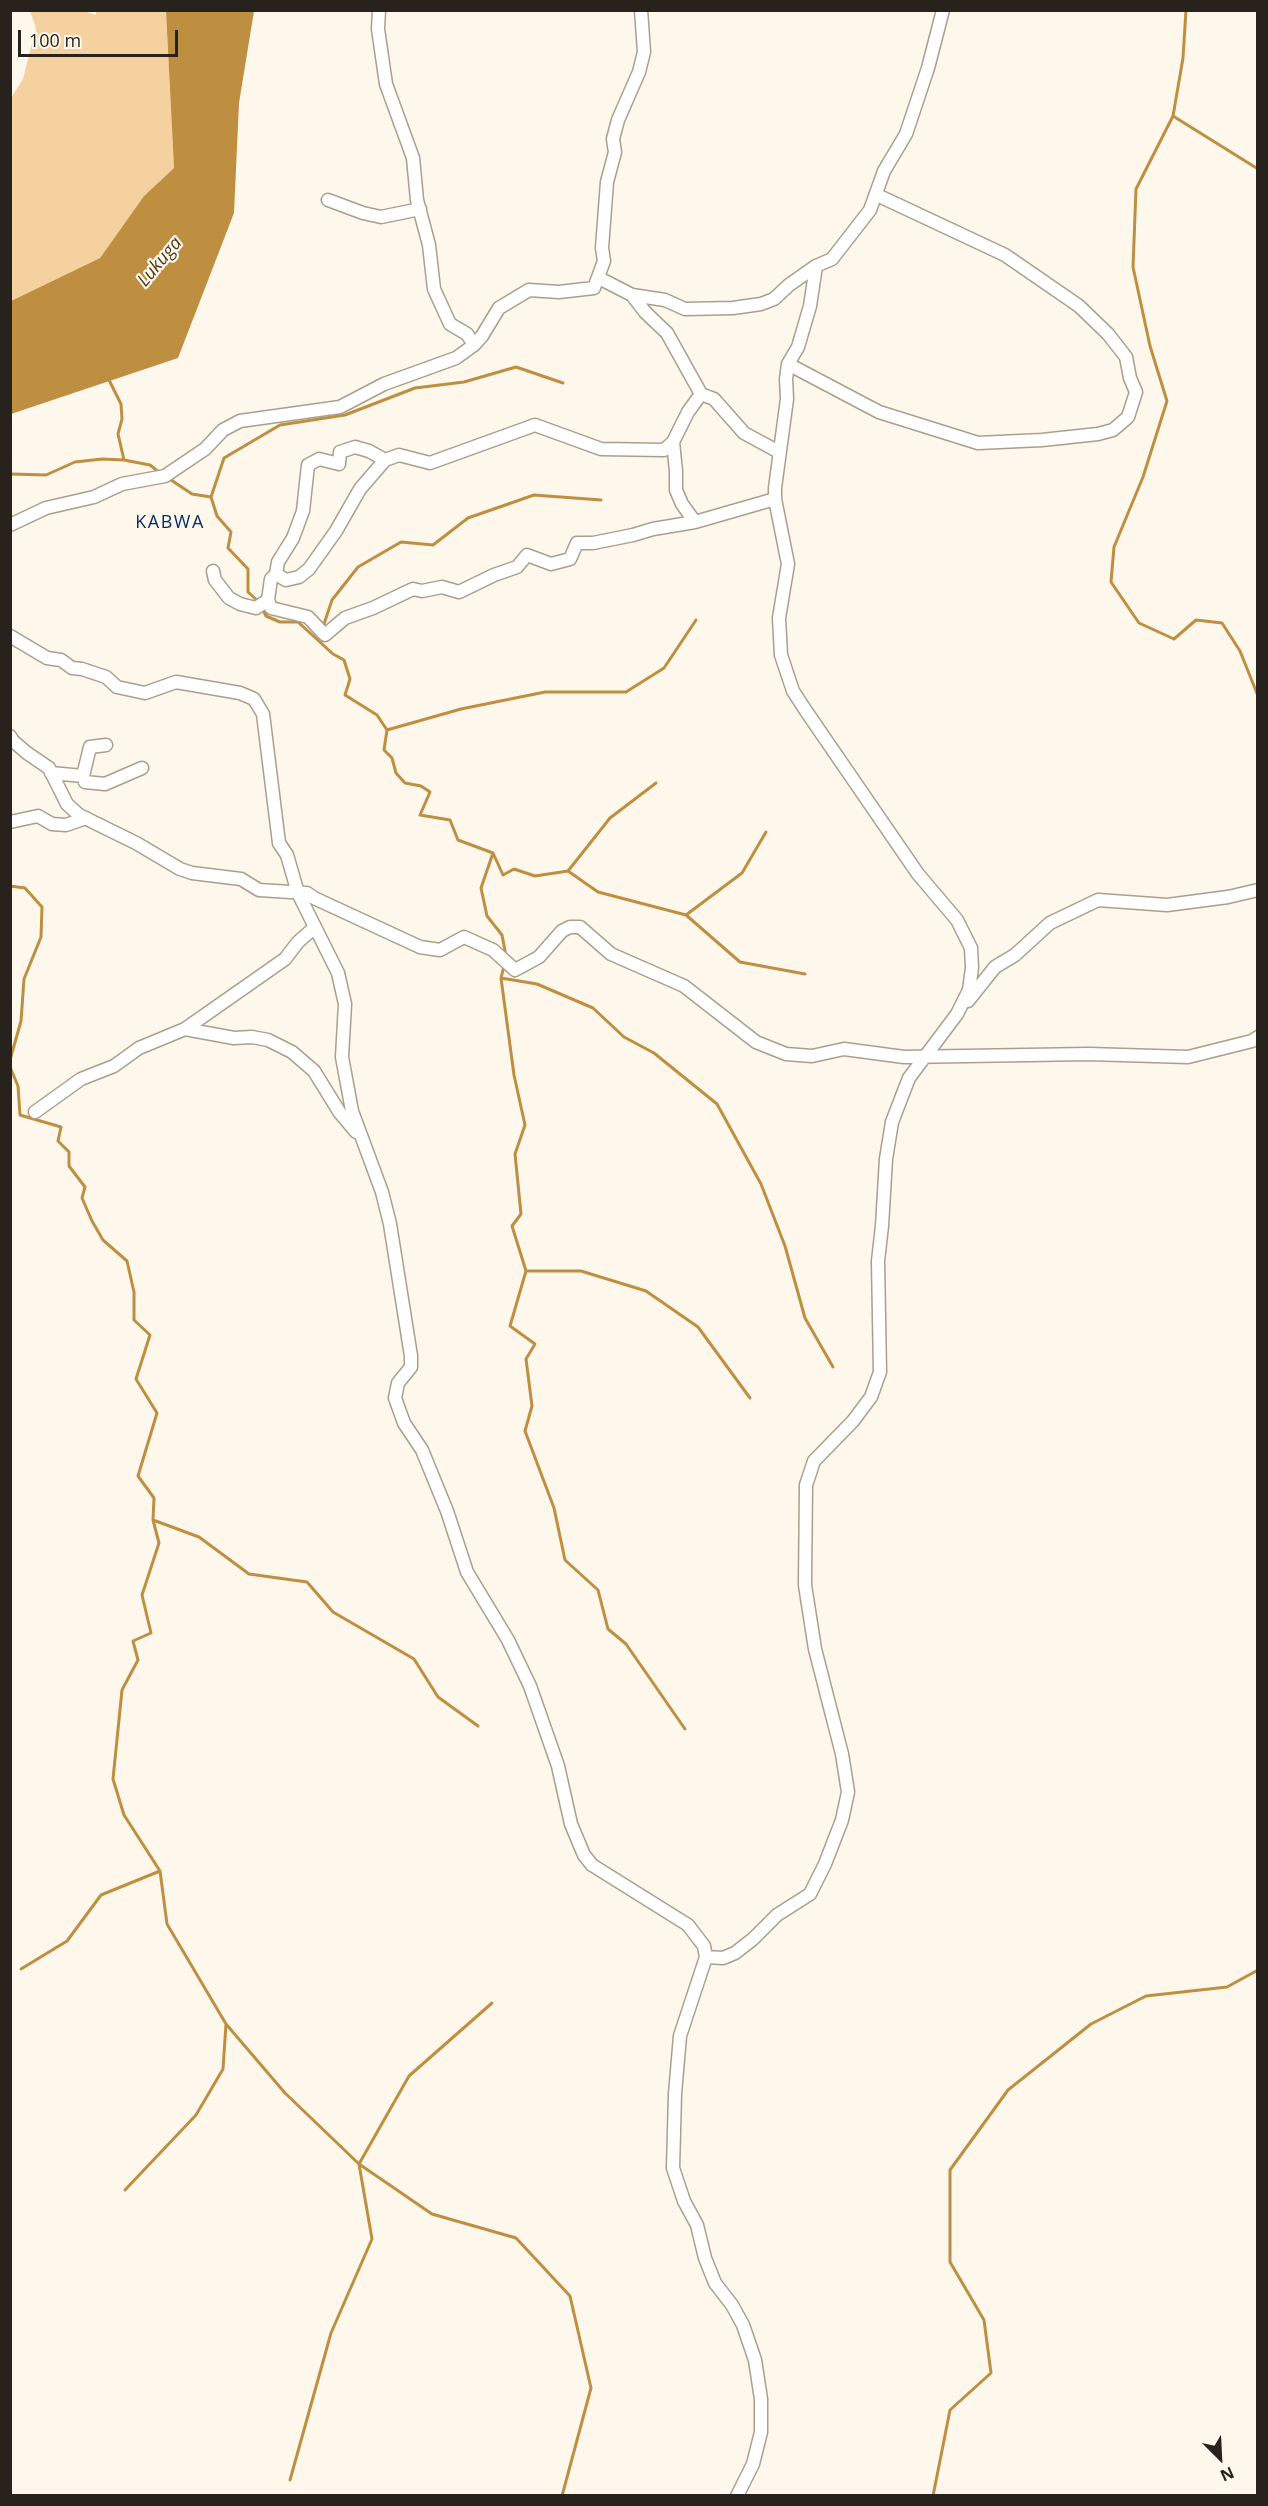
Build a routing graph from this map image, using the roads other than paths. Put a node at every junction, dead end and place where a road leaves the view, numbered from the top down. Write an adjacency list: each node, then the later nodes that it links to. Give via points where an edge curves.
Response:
1 (379, 10): 6 (street, via 386,84 413,158)
2 (641, 10): 8 (street, via 644,52 613,139 615,152 607,183)
3 (943, 10): 4 (street, via 906,134 884,171)
4 (877, 195): 7 (street, via 841,250); 11 (street, via 1005,255 1079,306 1126,357 1136,392 1128,417 1113,430 1098,434 978,443 879,412)
5 (328, 200): 6 (street, via 381,217)
6 (420, 209): 10 (street, via 439,303 450,324 467,334)
7 (816, 266): 9 (street, via 774,299 761,304 685,309 666,300); 11 (street, via 803,331)
8 (600, 278): 9 (street); 10 (street, via 594,288 529,290 499,308)
9 (632, 295): 12 (street, via 668,333)
10 (474, 345): 18 (street, via 456,358 384,384 340,407 240,421 165,476 122,484 94,497 46,508)
11 (788, 364): 14 (street, via 788,399)
12 (700, 394): 13 (street); 14 (street, via 714,399 744,433)
13 (673, 442): 15 (street, via 664,450 601,449 535,425 430,463 399,455); 17 (street, via 676,490)
14 (779, 452): 16 (street)
15 (385, 460): 20 (street, via 360,489 309,569 299,578 286,580); 20 (street, via 355,447 340,452 339,464 319,459 308,465 303,511)
16 (775, 499): 17 (street); 33 (street, via 788,564 779,618 781,655 790,682 873,812 957,920 971,948 972,968 969,990)
17 (695, 522): 21 (street, via 577,543 570,559 550,564 527,555 517,567 459,592 442,587 413,589 345,618 325,635 308,617 271,608)
18 (10, 525)
19 (213, 571): 21 (street, via 229,598 240,604 256,608)
20 (276, 574): 21 (street, via 271,579)
21 (268, 600)
22 (10, 636): 31 (street, via 47,658 106,677 117,687 145,693 176,682 254,699 264,724 279,843 287,855)
23 (11, 740): 26 (street)
24 (106, 745): 27 (street, via 90,747)
25 (142, 768): 27 (street, via 105,784 85,782)
26 (51, 773): 27 (street); 28 (street, via 67,804)
27 (83, 776)
28 (86, 818): 29 (street, via 66,825 52,824 38,816); 31 (street, via 192,873 242,879 259,890)
29 (10, 822)
30 (1257, 890): 33 (street, via 1167,905 1098,900 1050,923 996,967)
31 (298, 893): 32 (street); 36 (street, via 308,893 420,947 440,950 464,937 492,950 515,970 538,957 562,931 580,927 611,954 684,986 756,1042 786,1054 812,1056 844,1049)
32 (315, 927): 34 (street, via 285,960); 38 (street, via 338,973 345,1004 342,1058)
33 (957, 1014): 36 (street)
34 (185, 1029): 37 (street, via 81,1079); 38 (street, via 268,1040 292,1052 314,1071)
35 (1257, 1037): 36 (street, via 1188,1057)
36 (924, 1056): 39 (street, via 909,1078 892,1122 886,1159 878,1261 880,1372 871,1397 814,1461 806,1485 805,1585 815,1649 848,1792 842,1820 810,1894 777,1915 735,1953 723,1958)
37 (34, 1112)
38 (361, 1138): 39 (street, via 390,1224 407,1324 411,1367 399,1383 395,1398 404,1423 422,1450 467,1572 530,1686 558,1766 576,1840 592,1865 688,1925 704,1946)
39 (706, 1957): 40 (street, via 680,2036 673,2168 715,2283 743,2325 755,2360 761,2432 753,2464)
40 (737, 2496)

